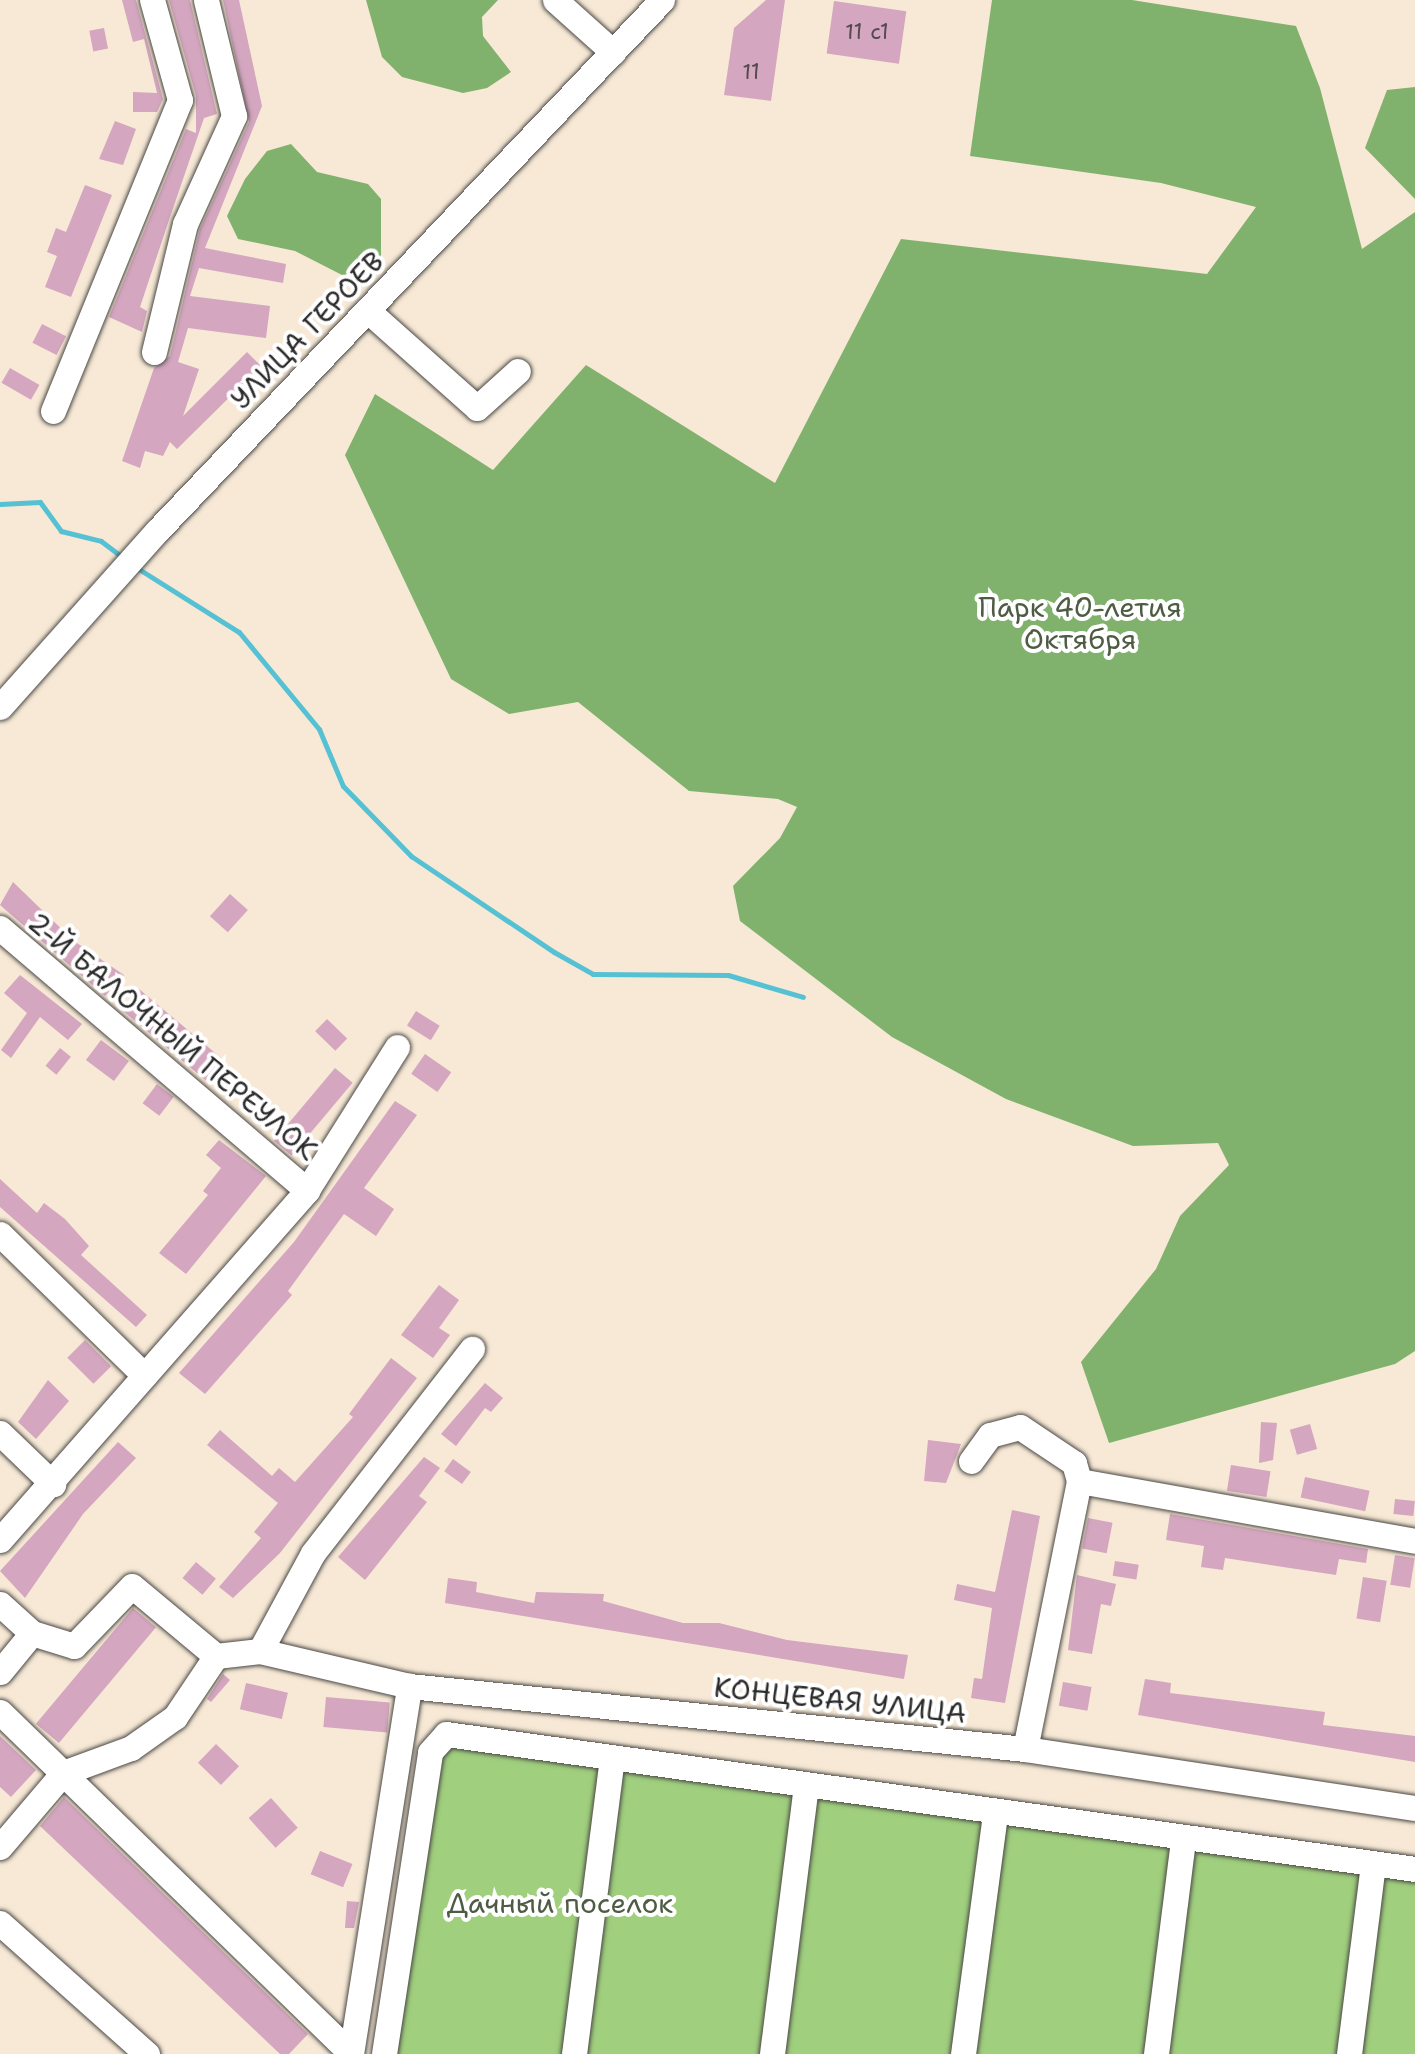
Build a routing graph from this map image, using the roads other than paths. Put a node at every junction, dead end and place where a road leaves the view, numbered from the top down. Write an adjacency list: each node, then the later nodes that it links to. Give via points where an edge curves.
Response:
1 (152, 0): 9 (street, via 180,100)
2 (206, 0): 7 (street, via 234,116 185,224)
3 (555, 0): 5 (street)
4 (662, 0): 5 (street, УЛИЦА ГЕРОЕВ)
5 (613, 52): 6 (street, УЛИЦА ГЕРОЕВ)
6 (367, 310): 8 (street, via 477,408); 10 (street, УЛИЦА ГЕРОЕВ)
7 (154, 352)
8 (518, 371)
9 (53, 411)
10 (0, 706)
11 (0, 928): 13 (street, 2-Й БАЛОЧНЫЙ ПЕРЕУЛОК)
12 (396, 1047): 13 (street)
13 (307, 1190): 16 (street)
14 (0, 1234): 16 (street)
15 (472, 1349): 25 (street, via 313,1553)
16 (144, 1375): 20 (street)
17 (0, 1433): 20 (street)
18 (971, 1461): 19 (street, via 990,1435 1020,1426 1074,1463)
19 (1079, 1481): 22 (street); 30 (street)
20 (53, 1484): 21 (street)
21 (0, 1540)
22 (1415, 1541)
23 (0, 1604): 24 (street)
24 (32, 1633): 26 (street, via 74,1646 132,1586); 27 (street)
25 (260, 1651): 26 (street, КОНЦЕВАЯ УЛИЦА); 28 (street, КОНЦЕВАЯ УЛИЦА)
26 (216, 1656): 32 (street, via 175,1717 131,1748)
27 (0, 1672)
28 (409, 1686): 30 (street, КОНЦЕВАЯ УЛИЦА); 42 (street)
29 (0, 1712): 32 (street)
30 (1025, 1749): 34 (street, КОНЦЕВАЯ УЛИЦА)
31 (612, 1757): 33 (street); 43 (street, via 466,1736 434,1740); 44 (street)
32 (63, 1773): 37 (street); 42 (street)
33 (806, 1786): 35 (street); 45 (street)
34 (1415, 1808)
35 (995, 1813): 36 (street); 46 (street)
36 (1183, 1840): 38 (street); 47 (street)
37 (0, 1846)
38 (1373, 1864): 39 (street); 48 (street)
39 (1415, 1869)
40 (0, 1923): 41 (street)
41 (146, 2054)
42 (351, 2054)
43 (384, 2054)
44 (574, 2054)
45 (772, 2054)
46 (964, 2054)
47 (1156, 2054)
48 (1349, 2054)

